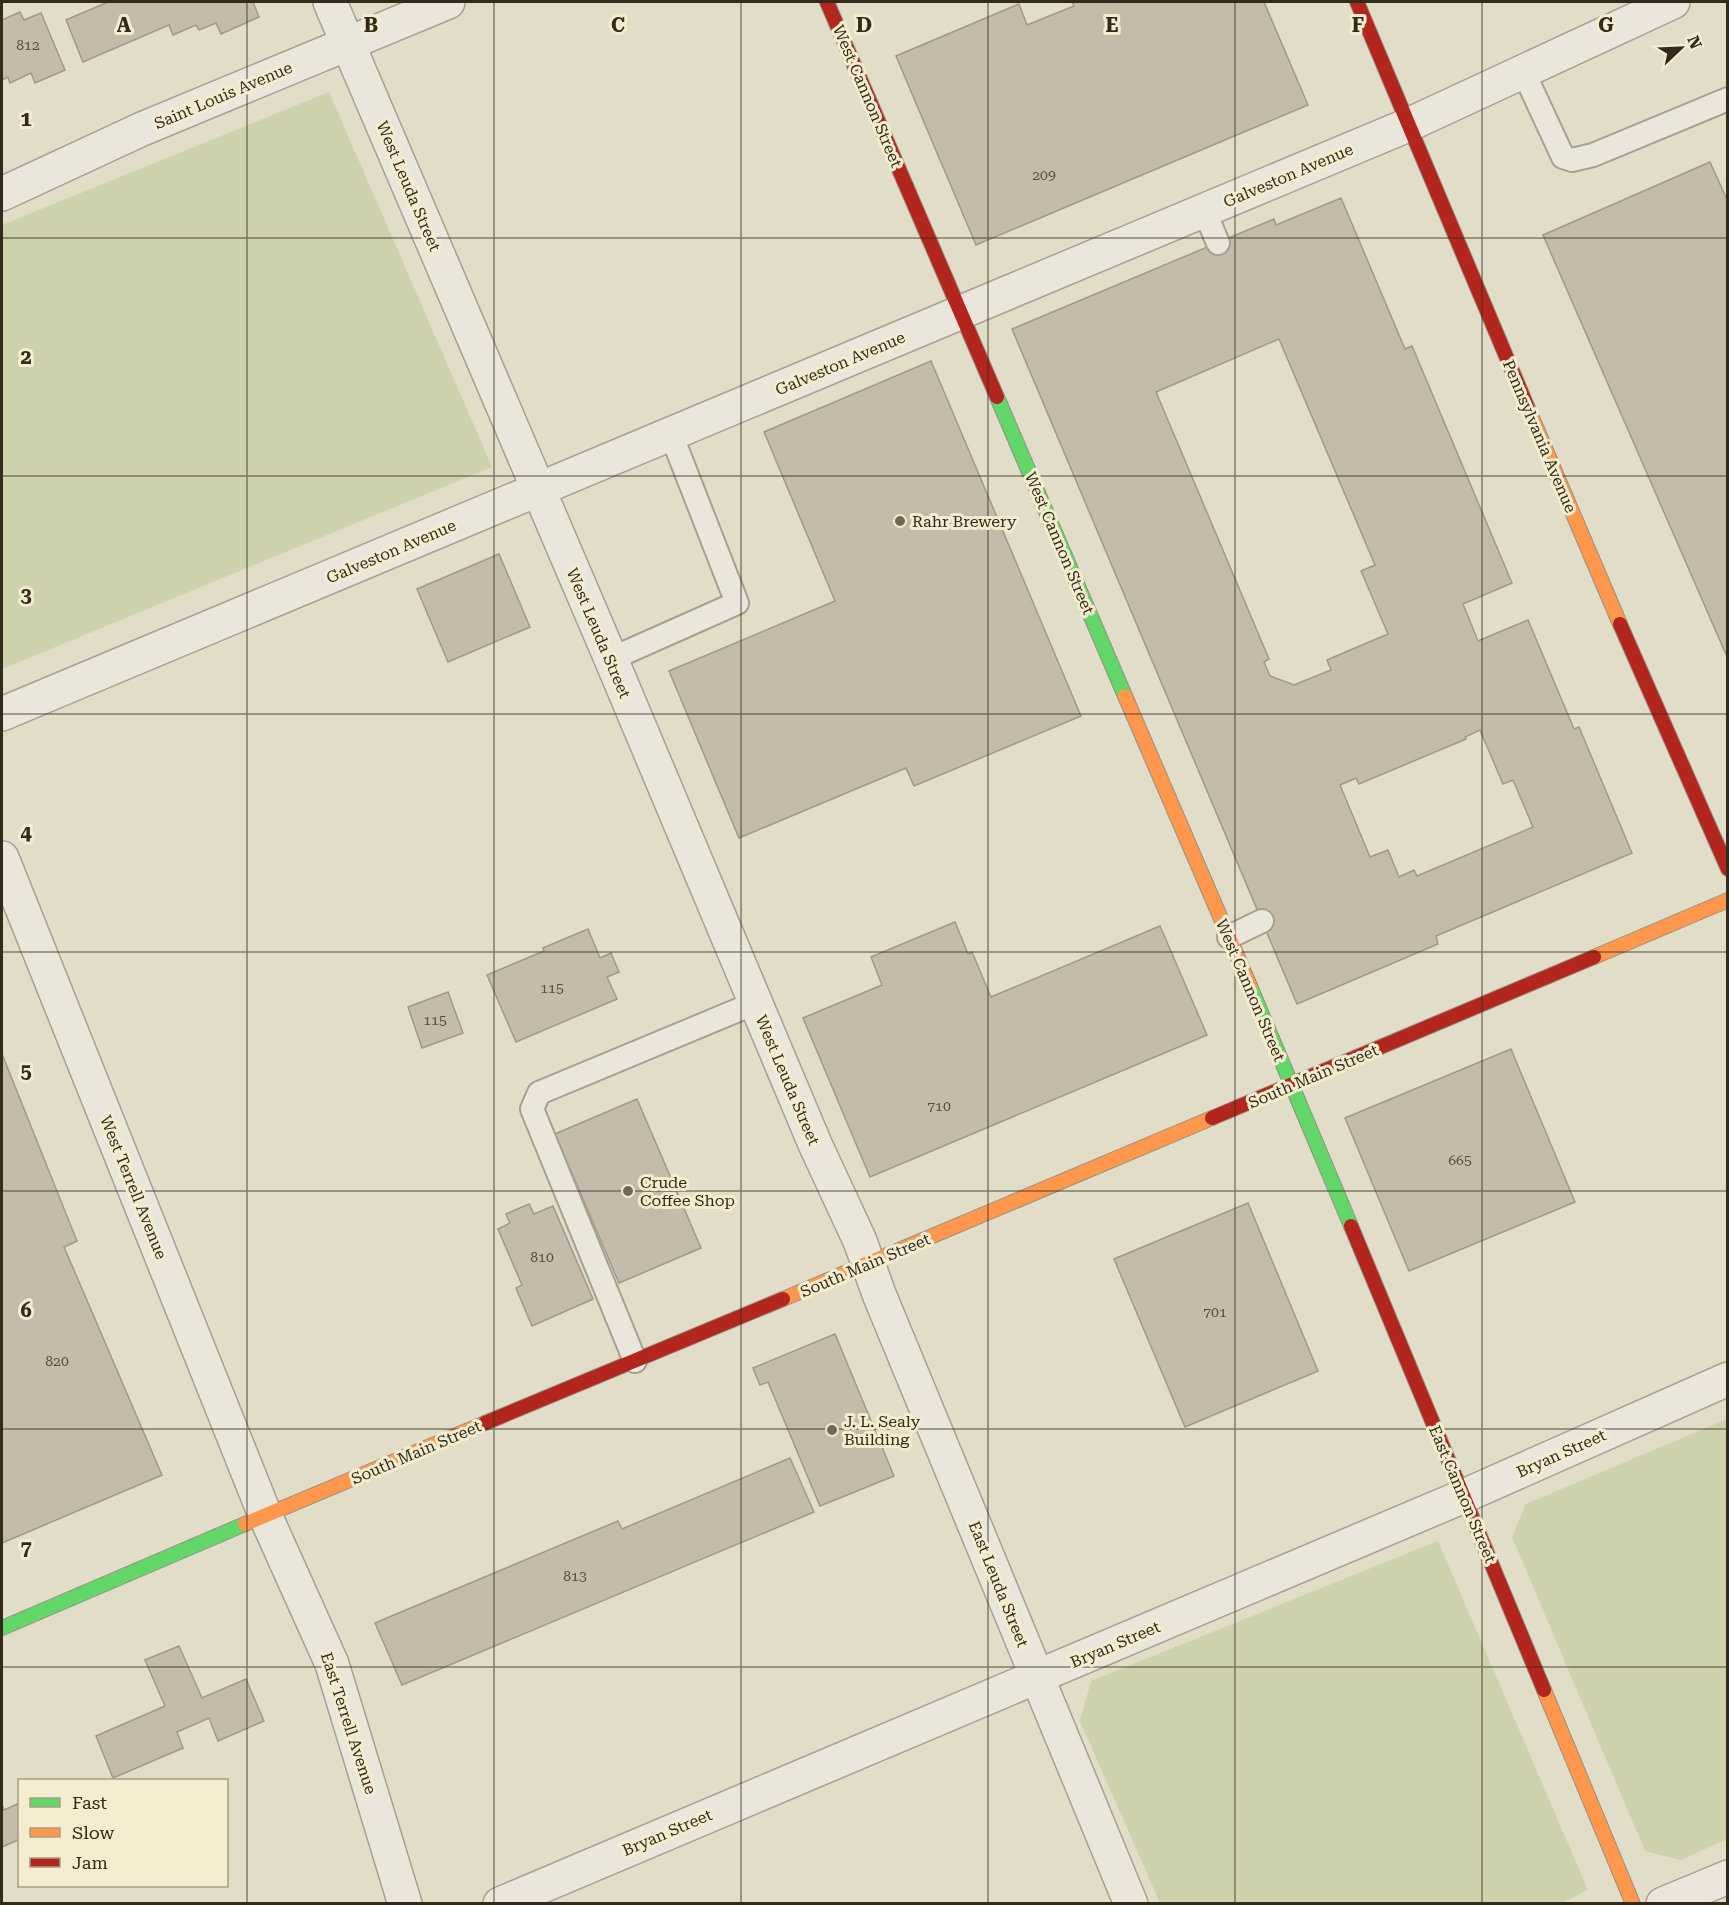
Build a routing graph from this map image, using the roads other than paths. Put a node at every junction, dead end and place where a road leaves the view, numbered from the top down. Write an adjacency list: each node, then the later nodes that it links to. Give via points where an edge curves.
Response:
1 (330, 2): 6 (street, West Leuda Street)
2 (448, 2): 6 (street, Saint Louis Avenue)
3 (827, 2): 13 (street, West Cannon Street)
4 (1357, 2): 9 (street, Pennsylvania Avenue)
5 (1673, 2): 7 (street, Galveston Avenue)
6 (347, 42): 10 (street, Saint Louis Avenue, via 142,129); 15 (street, West Leuda Street)
7 (1523, 71): 8 (lane, via 1563,157 1572,160); 9 (street, Galveston Avenue)
8 (1728, 99)
9 (1408, 125): 11 (street, Galveston Avenue); 19 (street, Pennsylvania Avenue)
10 (2, 194)
11 (1204, 210): 12 (lane); 13 (street, Galveston Avenue)
12 (1218, 243)
13 (960, 312): 14 (street, Galveston Avenue); 22 (street, West Cannon Street)
14 (670, 434): 15 (street, Galveston Avenue); 16 (lane, via 737,603)
15 (538, 489): 16 (street, West Leuda Street); 17 (street, Galveston Avenue)
16 (611, 659): 23 (street, West Leuda Street)
17 (2, 714)
18 (2, 858): 29 (street, West Terrell Avenue)
19 (1728, 869)
20 (1728, 900): 24 (street, South Main Street)
21 (1262, 921): 22 (lane)
22 (1229, 937): 24 (street, West Cannon Street)
23 (755, 1003): 25 (street, West Leuda Street); 26 (lane, via 538,1093 532,1109)
24 (1292, 1084): 25 (street, South Main Street); 28 (street, East Cannon Street)
25 (867, 1264): 26 (street, South Main Street); 31 (street, East Leuda Street)
26 (635, 1361): 29 (street, South Main Street)
27 (1728, 1379): 28 (street, Bryan Street)
28 (1464, 1496): 31 (street, Bryan Street); 36 (street, East Cannon Street)
29 (265, 1515): 30 (street, South Main Street); 33 (street, East Terrell Avenue, via 332,1664)
30 (2, 1628)
31 (1037, 1677): 34 (street, Bryan Street); 35 (street, East Leuda Street)
32 (1728, 1877): 37 (street)
33 (405, 1904)
34 (500, 1904)
35 (1131, 1904)
36 (1633, 1904)
37 (1663, 1904)

